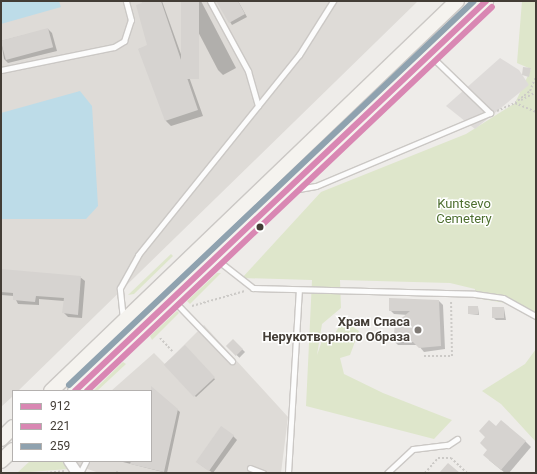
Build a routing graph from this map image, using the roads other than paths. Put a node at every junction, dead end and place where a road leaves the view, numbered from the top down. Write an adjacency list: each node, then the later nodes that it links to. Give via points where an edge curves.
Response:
1 (126, 1): 7 (lane, via 131,20 124,41 114,47)
2 (210, 1): 8 (lane, via 248,71)
3 (333, 1): 8 (lane, via 299,55)
4 (457, 1): 14 (main road)
5 (486, 1): 6 (main road)
6 (430, 54): 9 (main road); 9 (lane, via 490,114 316,186)
7 (1, 70)
8 (258, 106): 14 (lane, via 138,255 120,288)
9 (286, 191): 10 (main road)
10 (216, 259): 11 (lane, via 252,288); 12 (main road)
11 (299, 290): 13 (lane, via 475,294 503,298); 27 (lane)
12 (172, 299): 15 (lane); 17 (main road)
13 (536, 316)
14 (123, 322): 16 (main road)
15 (232, 361)
16 (52, 390)
17 (77, 390)
18 (12, 428): 19 (main road)
19 (1, 439)
20 (457, 439): 28 (lane, via 448,445 413,449)
21 (12, 451): 22 (main road)
22 (1, 461)
23 (85, 462): 25 (lane)
24 (250, 468): 26 (lane)
25 (75, 469)
26 (263, 473)
27 (288, 473)
28 (387, 473)

